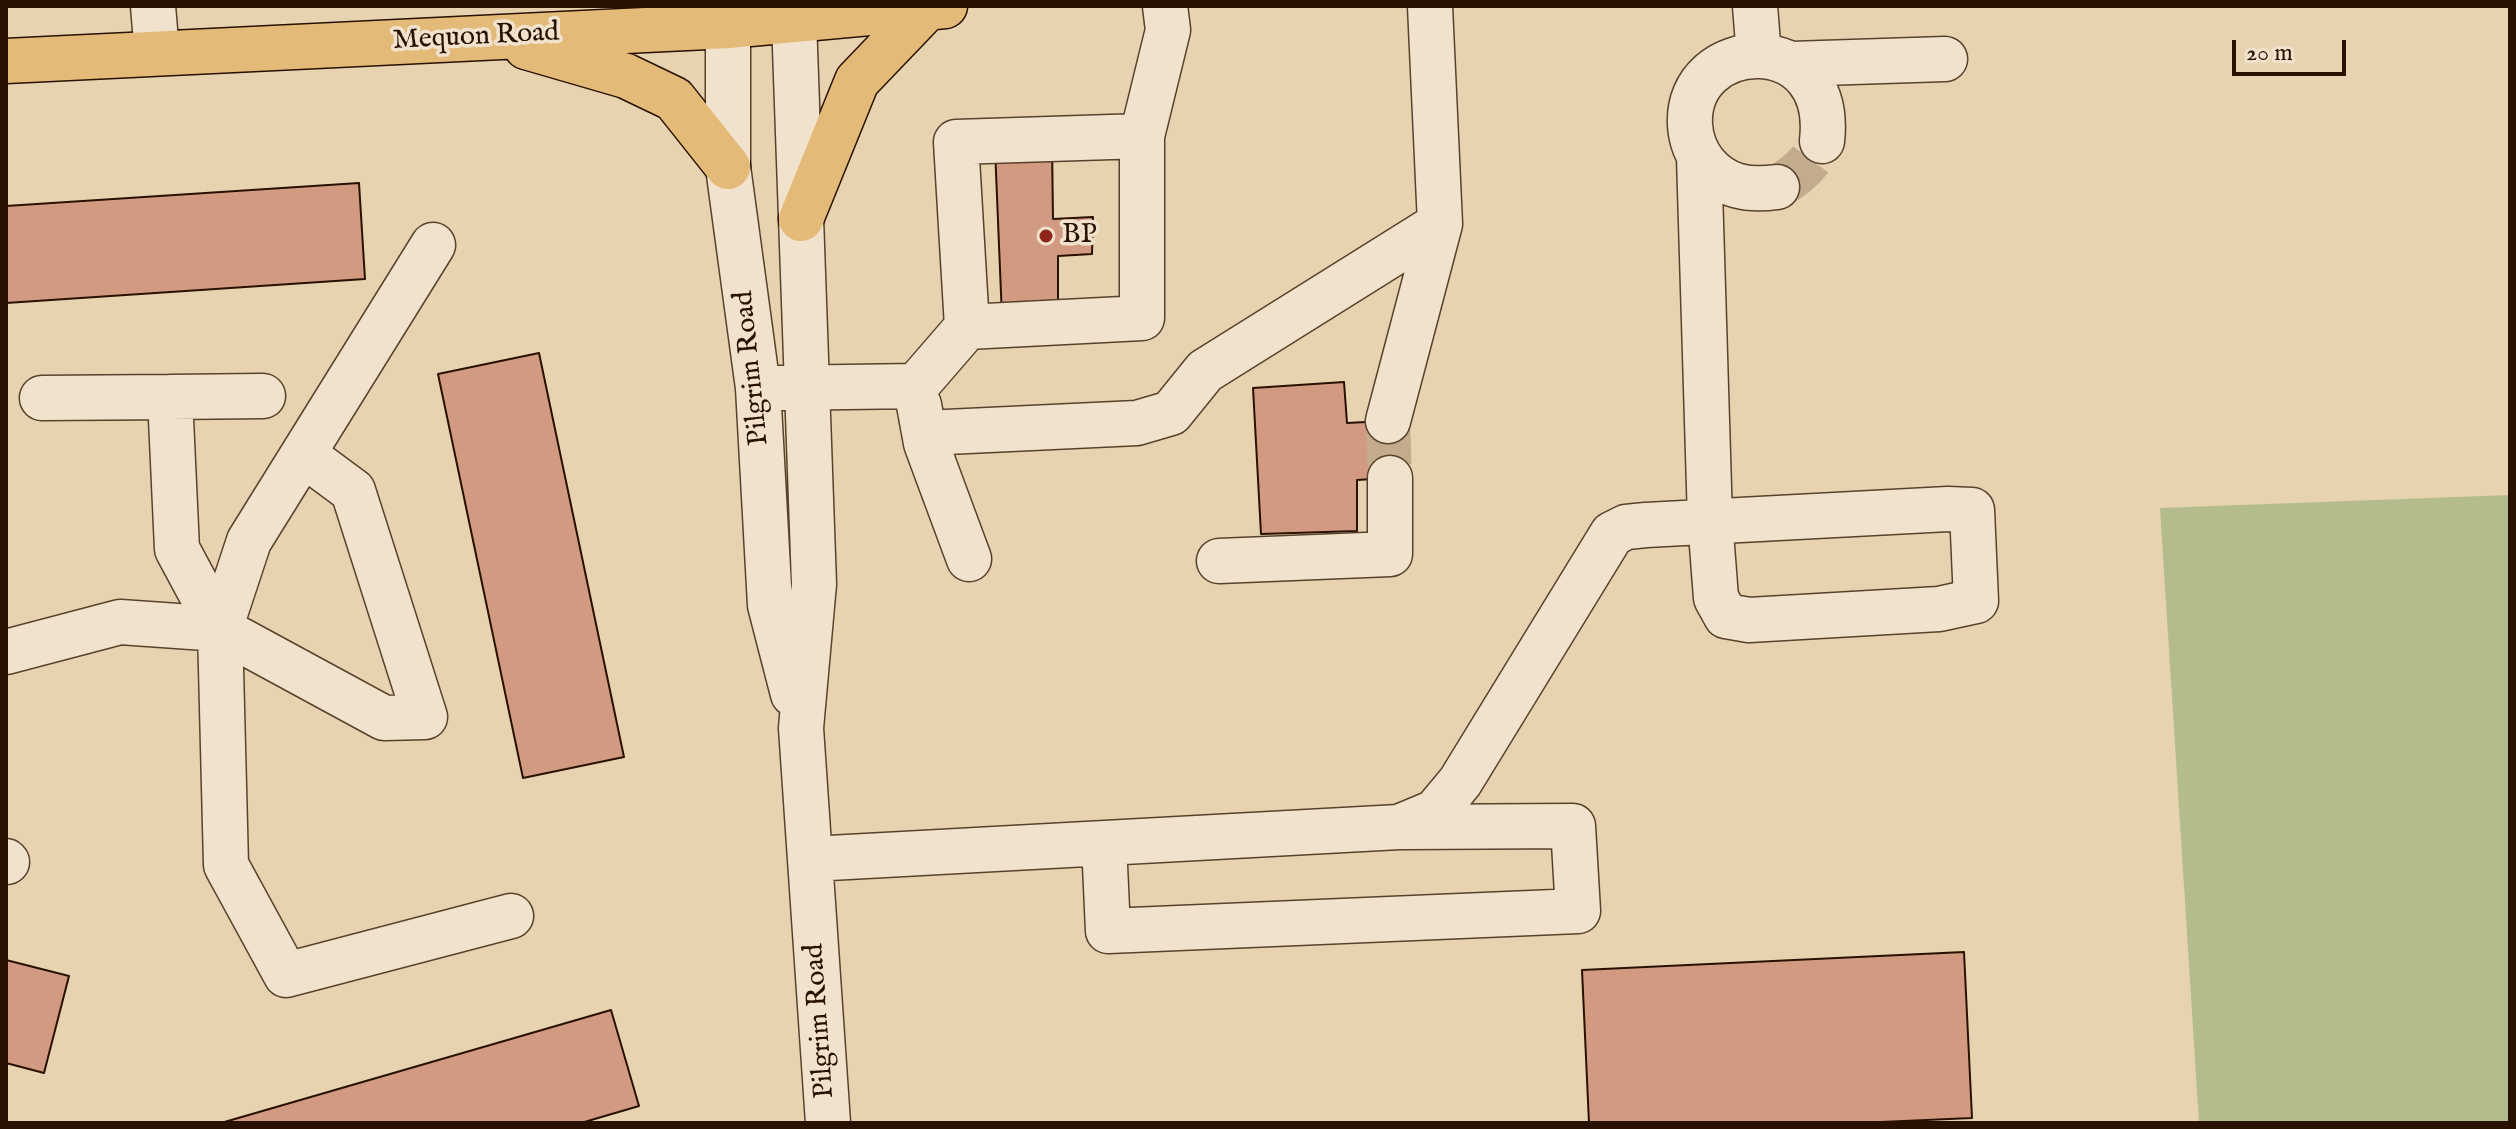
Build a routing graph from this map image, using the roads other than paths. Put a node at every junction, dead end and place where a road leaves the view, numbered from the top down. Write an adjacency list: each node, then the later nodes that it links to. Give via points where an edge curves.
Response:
1 (153, 6): 9 (street)
2 (1165, 6): 13 (street, via 1168,30)
3 (1430, 6): 19 (street)
4 (1755, 6): 11 (street)
5 (936, 7): 6 (main road, Mequon Road); 18 (main road, via 857,81)
6 (794, 13): 7 (main road, Mequon Road); 18 (street, Pilgrim Road)
7 (727, 16): 8 (main road, Mequon Road); 16 (street, Pilgrim Road)
8 (489, 37): 9 (main road, Mequon Road); 16 (main road, via 660,90 674,99)
9 (157, 53): 12 (main road, Mequon Road)
10 (1945, 59): 11 (street)
11 (1775, 60): 14 (street, via 1808,78 1820,97); 15 (street, via 1726,62 1708,75 1690,115)
12 (6, 61)
13 (1142, 136): 21 (street, via 1142,318); 21 (street, via 956,142)
14 (1822, 141)
15 (1699, 157): 17 (street, via 1733,185); 32 (street)
16 (728, 167): 24 (street, Pilgrim Road)
17 (1777, 187)
18 (801, 219): 23 (street, Pilgrim Road)
19 (1440, 224): 28 (street); 29 (street, via 1205,371 1171,413 1137,423)
20 (433, 245): 30 (street)
21 (967, 327): 22 (street)
22 (916, 386): 23 (street); 29 (street)
23 (807, 387): 24 (street); 37 (street, Pilgrim Road, via 814,584)
24 (758, 388): 37 (street, Pilgrim Road, via 770,605)
25 (263, 396): 26 (street)
26 (170, 397): 27 (street); 35 (street, via 177,549)
27 (42, 398)
28 (1388, 421)
29 (925, 433): 33 (street)
30 (303, 454): 35 (street, via 249,541); 35 (street, via 353,491 425,717 384,718)
31 (1390, 478): 34 (street, via 1390,554)
32 (1710, 520): 32 (street, via 1972,510 1976,601 1939,609 1749,620 1726,616 1716,598); 38 (street, via 1626,527 1612,534 1460,782 1435,812)
33 (969, 559)
34 (1219, 561)
35 (220, 629): 36 (street, via 120,622); 41 (street, via 226,865 286,975)
36 (6, 652)
37 (801, 728): 40 (street, Pilgrim Road)
38 (1399, 827): 39 (street); 39 (street, via 1573,826 1578,911 1108,931)
39 (1104, 843): 40 (street)
40 (811, 859): 42 (street, Pilgrim Road)
41 (511, 916)
42 (828, 1123)

